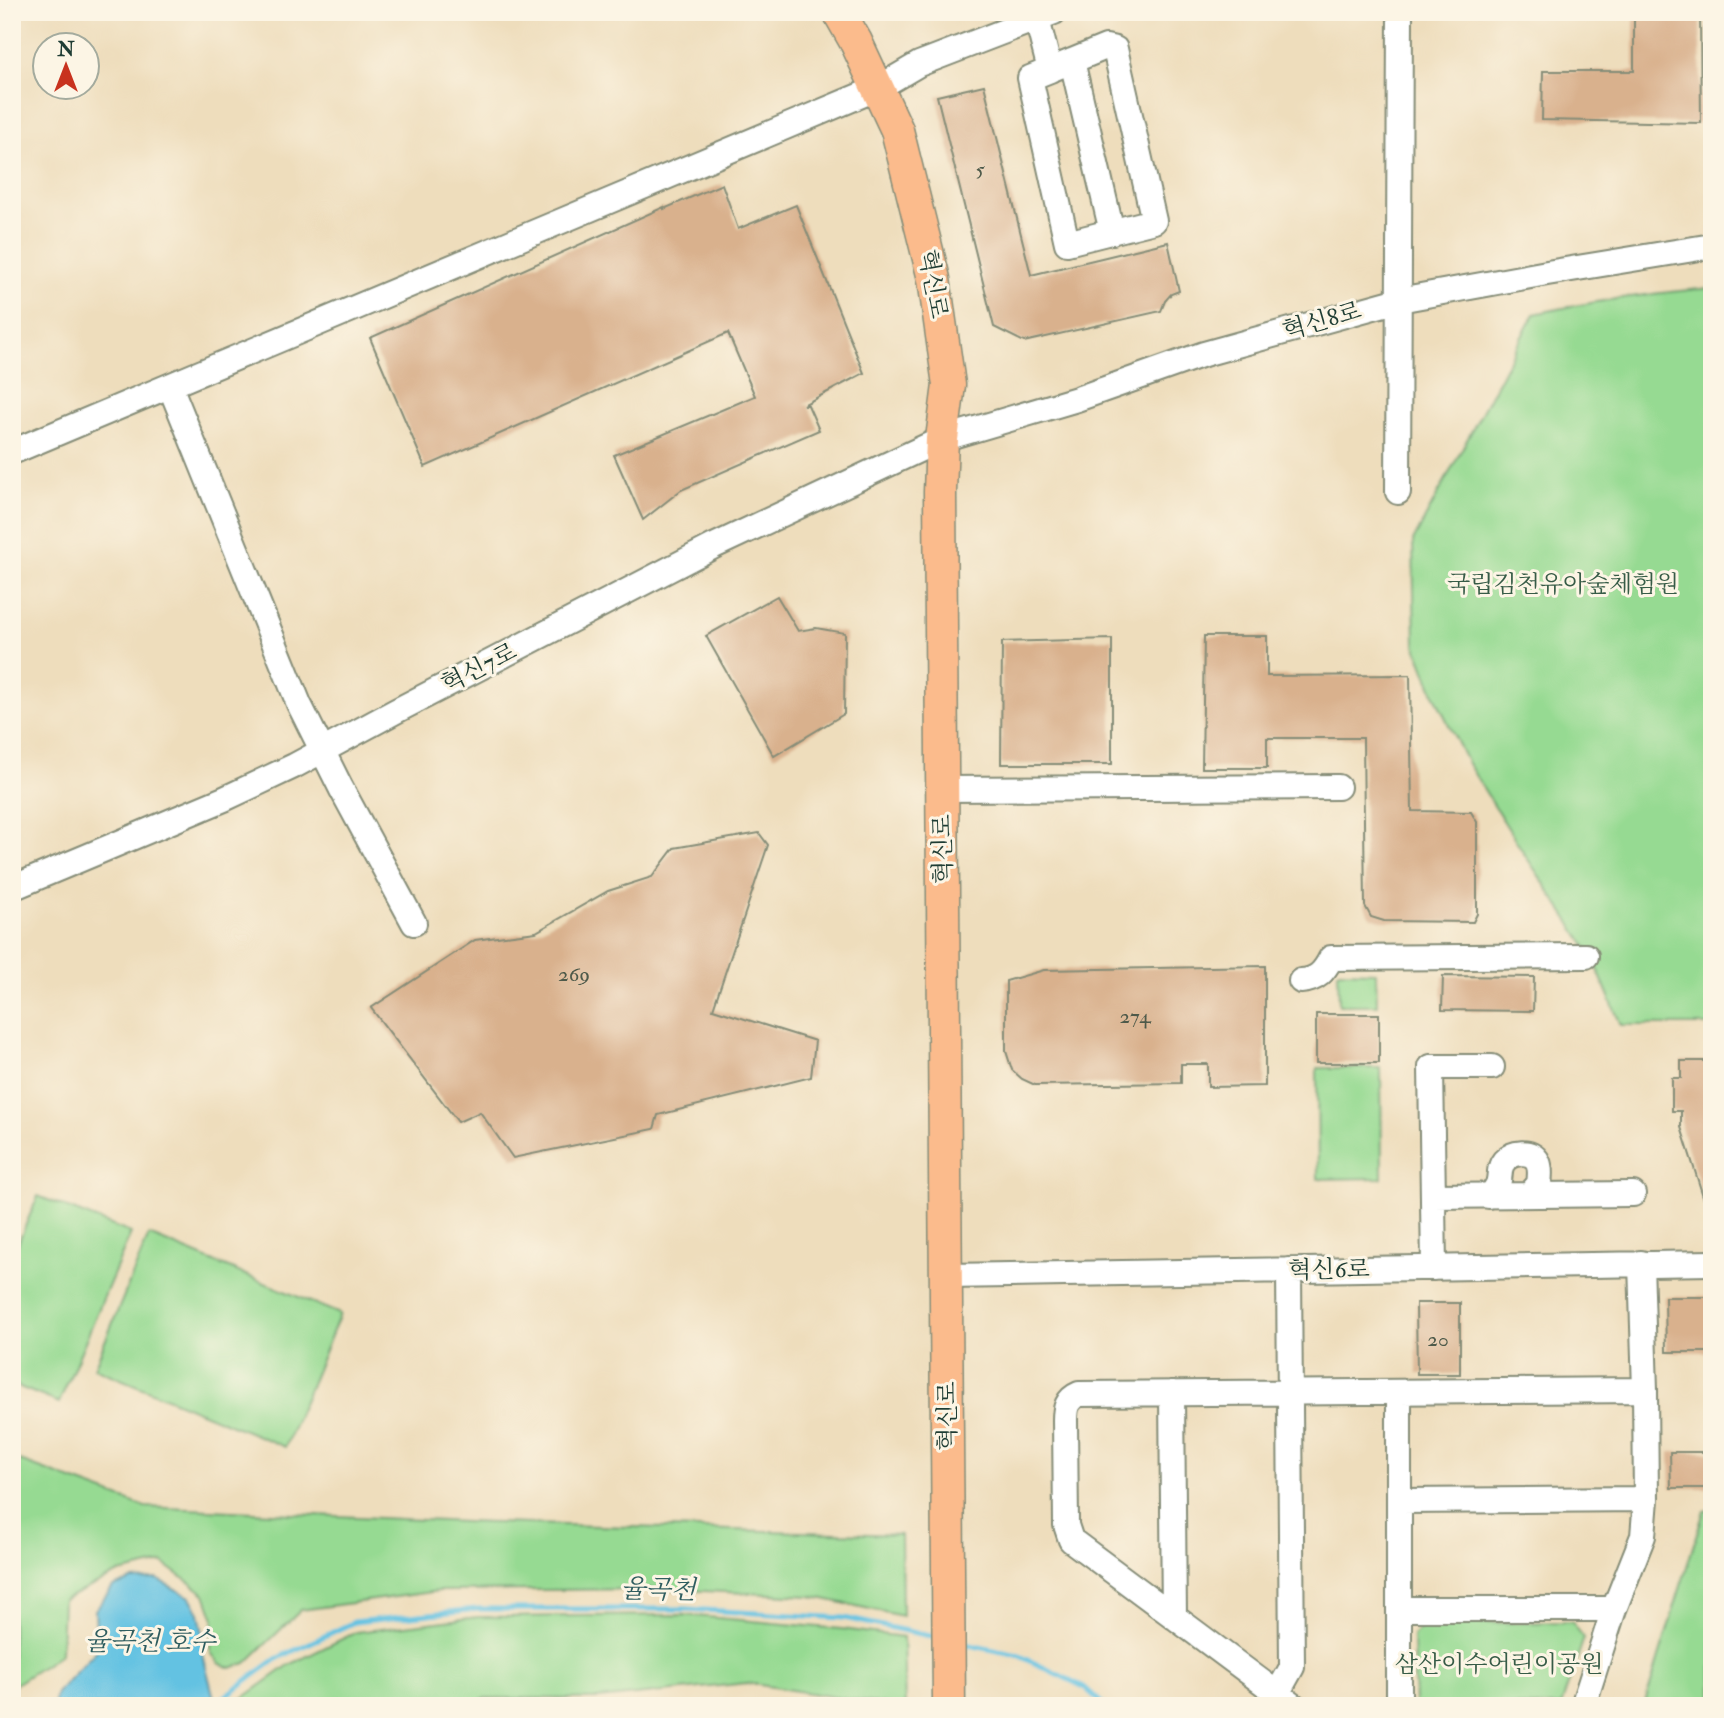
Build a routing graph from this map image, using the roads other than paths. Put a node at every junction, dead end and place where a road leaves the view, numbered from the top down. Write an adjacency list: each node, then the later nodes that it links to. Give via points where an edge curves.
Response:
1 (839, 12): 5 (main road, 혁신로)
2 (1400, 12): 8 (street)
3 (1046, 15): 4 (street); 5 (street, via 919,64)
4 (1061, 65): 6 (street); 6 (street, via 1030,78 1067,243); 6 (street, via 1106,47 1115,50 1154,221)
5 (878, 88): 9 (street); 10 (main road, 혁신로, via 897,130 934,279 949,385)
6 (1112, 232)
7 (1712, 246): 8 (street, 혁신8로)
8 (1399, 300): 10 (street, 혁신8로, via 1204,354 1077,399); 12 (street)
9 (170, 386): 11 (street); 13 (street, via 299,704)
10 (942, 439): 13 (street, 혁신7로, via 714,546); 15 (main road, 혁신로)
11 (12, 452)
12 (1398, 492)
13 (324, 752): 16 (street, 혁신7로); 17 (street)
14 (1338, 786): 15 (street)
15 (942, 789): 29 (main road, 혁신로)
16 (12, 888)
17 (414, 923)
18 (1586, 956): 19 (street, via 1331,958 1312,981)
19 (1301, 981)
20 (1492, 1067): 23 (street, via 1431,1067)
21 (1633, 1194): 22 (street)
22 (1529, 1195): 24 (street); 24 (street, via 1539,1184 1539,1164 1535,1157 1518,1153 1504,1160 1498,1188)
23 (1433, 1196): 24 (street); 27 (street)
24 (1489, 1196)
25 (1641, 1263): 26 (street, 혁신6로); 27 (street, 혁신6로); 30 (street)
26 (1712, 1263)
27 (1434, 1268): 28 (street, 혁신6로)
28 (1289, 1270): 29 (street, 혁신6로); 32 (street)
29 (947, 1276): 40 (main road, 혁신로)
30 (1646, 1390): 33 (street); 34 (street)
31 (1172, 1393): 32 (street); 38 (street); 38 (street, via 1079,1394 1068,1403 1065,1420 1068,1535)
32 (1290, 1393): 33 (street); 39 (street, via 1292,1667)
33 (1399, 1393): 35 (street)
34 (1646, 1499): 35 (street); 37 (street, via 1643,1536)
35 (1399, 1501): 36 (street)
36 (1400, 1609): 37 (street); 41 (street)
37 (1614, 1609): 42 (street)
38 (1174, 1617): 39 (street)
39 (1286, 1700)
40 (949, 1706)
41 (1399, 1706)
42 (1583, 1706)

